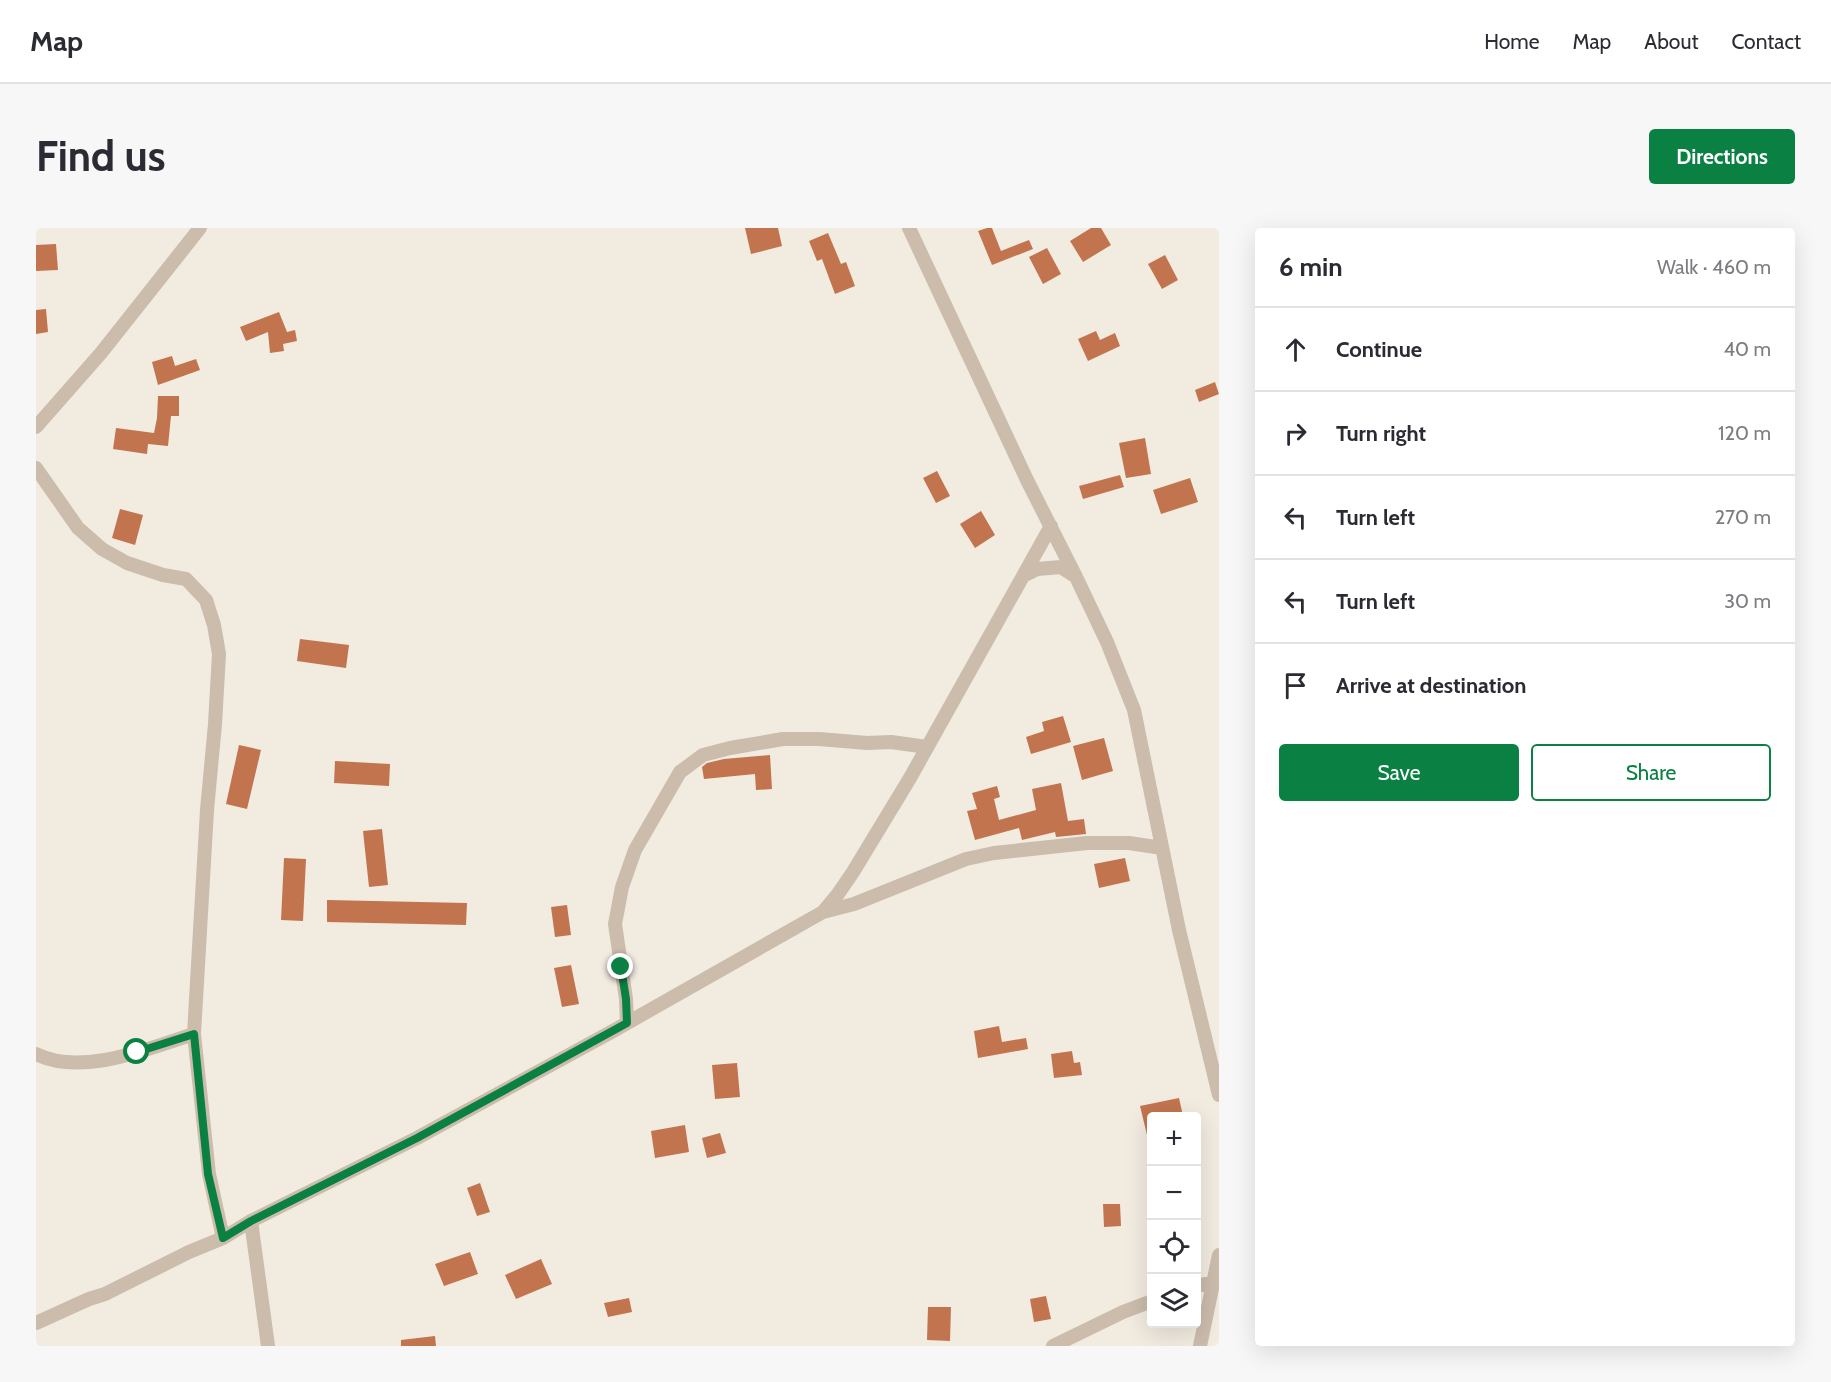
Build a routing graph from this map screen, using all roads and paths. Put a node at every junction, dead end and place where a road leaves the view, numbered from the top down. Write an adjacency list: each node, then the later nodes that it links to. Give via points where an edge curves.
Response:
1 (200, 228): 3 (street)
2 (909, 228): 5 (street)
3 (36, 427)
4 (36, 468): 12 (street, via 78,528 102,549 127,563 186,579 206,600 214,625 219,654)
5 (1051, 526): 6 (street); 7 (street)
6 (1023, 576): 7 (street, via 1037,569 1061,567); 8 (street)
7 (1077, 577): 9 (street, via 1134,710)
8 (927, 747): 10 (street, via 853,872); 11 (street, via 783,739 703,755 680,772 635,850 622,887 615,924)
9 (1162, 848): 10 (street, via 1098,843 994,853 966,859 854,904); 14 (street)
10 (823, 912): 11 (street)
11 (627, 1023): 15 (street, via 417,1138)
12 (194, 1034): 13 (street, via 137,1052 78,1064); 16 (street, via 208,1174)
13 (36, 1054)
14 (1219, 1095)
15 (251, 1221): 16 (street); 22 (street)
16 (223, 1238): 21 (street)
17 (1219, 1255): 18 (street)
18 (1214, 1282): 19 (street); 24 (street)
19 (1201, 1286)
20 (1147, 1303): 23 (street)
21 (36, 1323)
22 (268, 1346)
23 (1053, 1346)
24 (1200, 1346)

